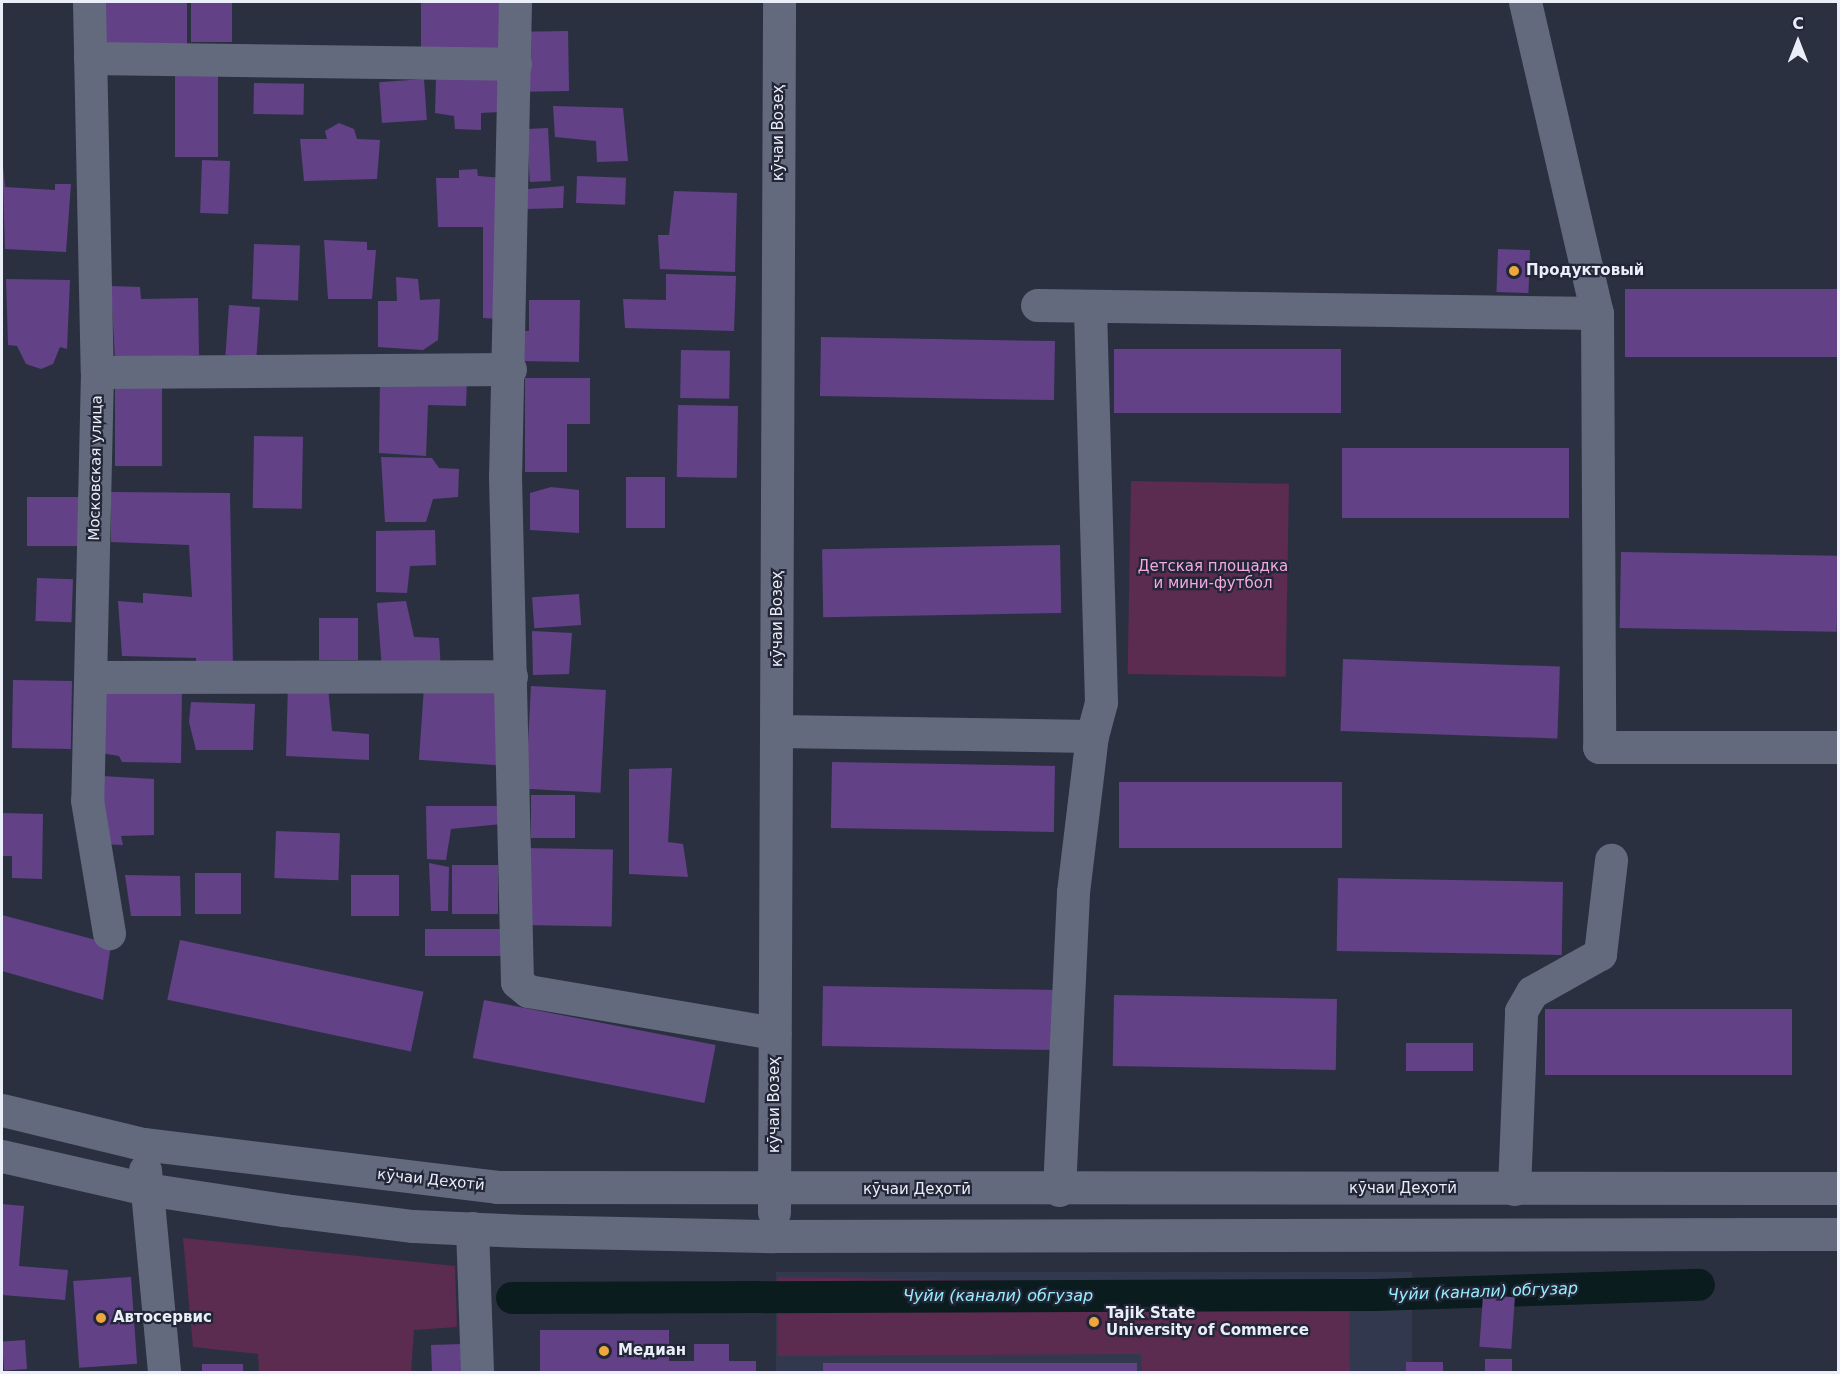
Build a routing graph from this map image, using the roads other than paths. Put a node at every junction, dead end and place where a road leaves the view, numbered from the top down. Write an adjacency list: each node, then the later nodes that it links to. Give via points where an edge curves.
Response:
1 (89, 2): 5 (street, Московская улица)
2 (515, 2): 6 (street)
3 (779, 2): 14 (street, кӯчаи Возеҳ)
4 (1525, 2): 9 (street)
5 (90, 58): 6 (street); 11 (street, Московская улица)
6 (515, 64): 10 (street)
7 (1036, 305): 8 (street)
8 (1090, 306): 9 (street); 15 (street, via 1101,702)
9 (1597, 313): 16 (street, via 1599,747)
10 (510, 369): 11 (street); 12 (street, via 506,476)
11 (97, 372): 13 (street, Московская улица)
12 (512, 676): 13 (street); 19 (street, via 517,982 528,991)
13 (91, 677): 18 (street, Московская улица, via 87,800)
14 (778, 731): 15 (street); 19 (street, кӯчаи Возеҳ)
15 (1092, 736): 27 (street, via 1073,892)
16 (1839, 747)
17 (1611, 860): 26 (street, via 1600,954 1532,992 1521,1011)
18 (109, 933)
19 (774, 1033): 25 (street, кӯчаи Возеҳ)
20 (2, 1110): 21 (street, кӯчаи Деҳотӣ)
21 (143, 1144): 24 (street); 25 (street, кӯчаи Деҳотӣ, via 497,1187)
22 (2, 1156): 24 (street)
23 (1839, 1188): 26 (street, кӯчаи Деҳотӣ)
24 (146, 1189): 28 (street, via 413,1226); 31 (street)
25 (775, 1189): 27 (street, кӯчаи Деҳотӣ); 30 (street, кӯчаи Возеҳ)
26 (1514, 1189): 27 (street, кӯчаи Деҳотӣ)
27 (1059, 1190)
28 (472, 1228): 30 (street); 32 (street)
29 (1839, 1234): 30 (street)
30 (774, 1236)
31 (164, 1372)
32 (477, 1372)

